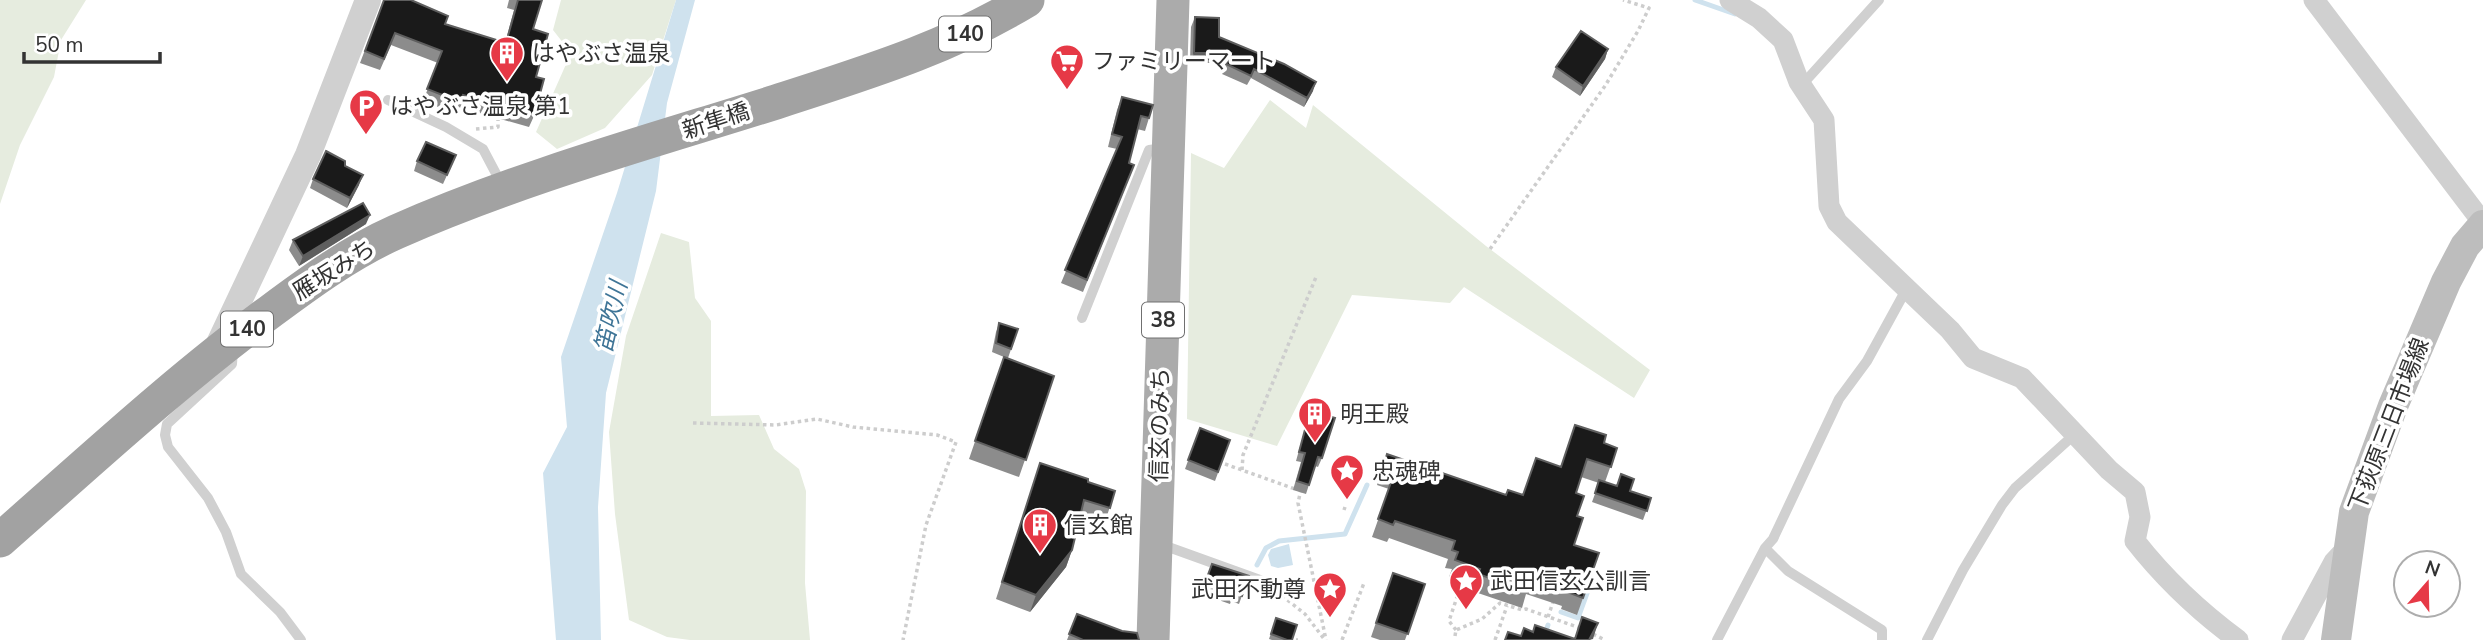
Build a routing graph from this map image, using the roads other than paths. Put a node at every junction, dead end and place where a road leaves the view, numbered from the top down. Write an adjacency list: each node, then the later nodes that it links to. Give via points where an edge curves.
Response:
1 (368, 0): 14 (street, via 308,155)
2 (1027, 0): 10 (highway, 新隼橋 / 140, via 992,21 900,62)
3 (1173, 0): 9 (main road, 信玄のみち / 38)
4 (1730, 0): 7 (street, via 1783,40)
5 (1879, 0): 7 (lane)
6 (2314, 0): 11 (street)
7 (1801, 86): 12 (street, via 1824,120 1829,206 1837,222)
8 (388, 100): 10 (lane, via 483,149)
9 (1167, 148): 13 (lane, via 1149,150); 17 (main road, 信玄のみち / 38)
10 (518, 185): 14 (highway, 雁坂みち / 140, via 392,234 321,274)
11 (2483, 224): 19 (main road, 下荻原三日市場線, via 2446,282 2393,406 2354,512)
12 (1907, 288): 15 (street, via 1973,358 2022,378); 18 (lane, via 1867,361 1839,399)
13 (1082, 318)
14 (224, 346): 16 (highway, 雁坂みち / 140); 21 (lane, via 232,364 167,424 168,447 208,498 241,574)
15 (2075, 434): 25 (lane, via 2001,505); 26 (street, via 2136,492 2140,517 2135,541 2152,563)
16 (0, 540)
17 (1157, 542): 20 (lane); 22 (main road, 信玄のみち / 38)
18 (1765, 548): 23 (lane); 24 (lane, via 1788,571 1882,630)
19 (2347, 548): 27 (street, via 2334,562); 28 (main road, 下荻原三日市場線)
20 (1260, 580)
21 (301, 640)
22 (1153, 640)
23 (1717, 640)
24 (1882, 640)
25 (1927, 640)
26 (2238, 640)
27 (2292, 640)
28 (2336, 640)

